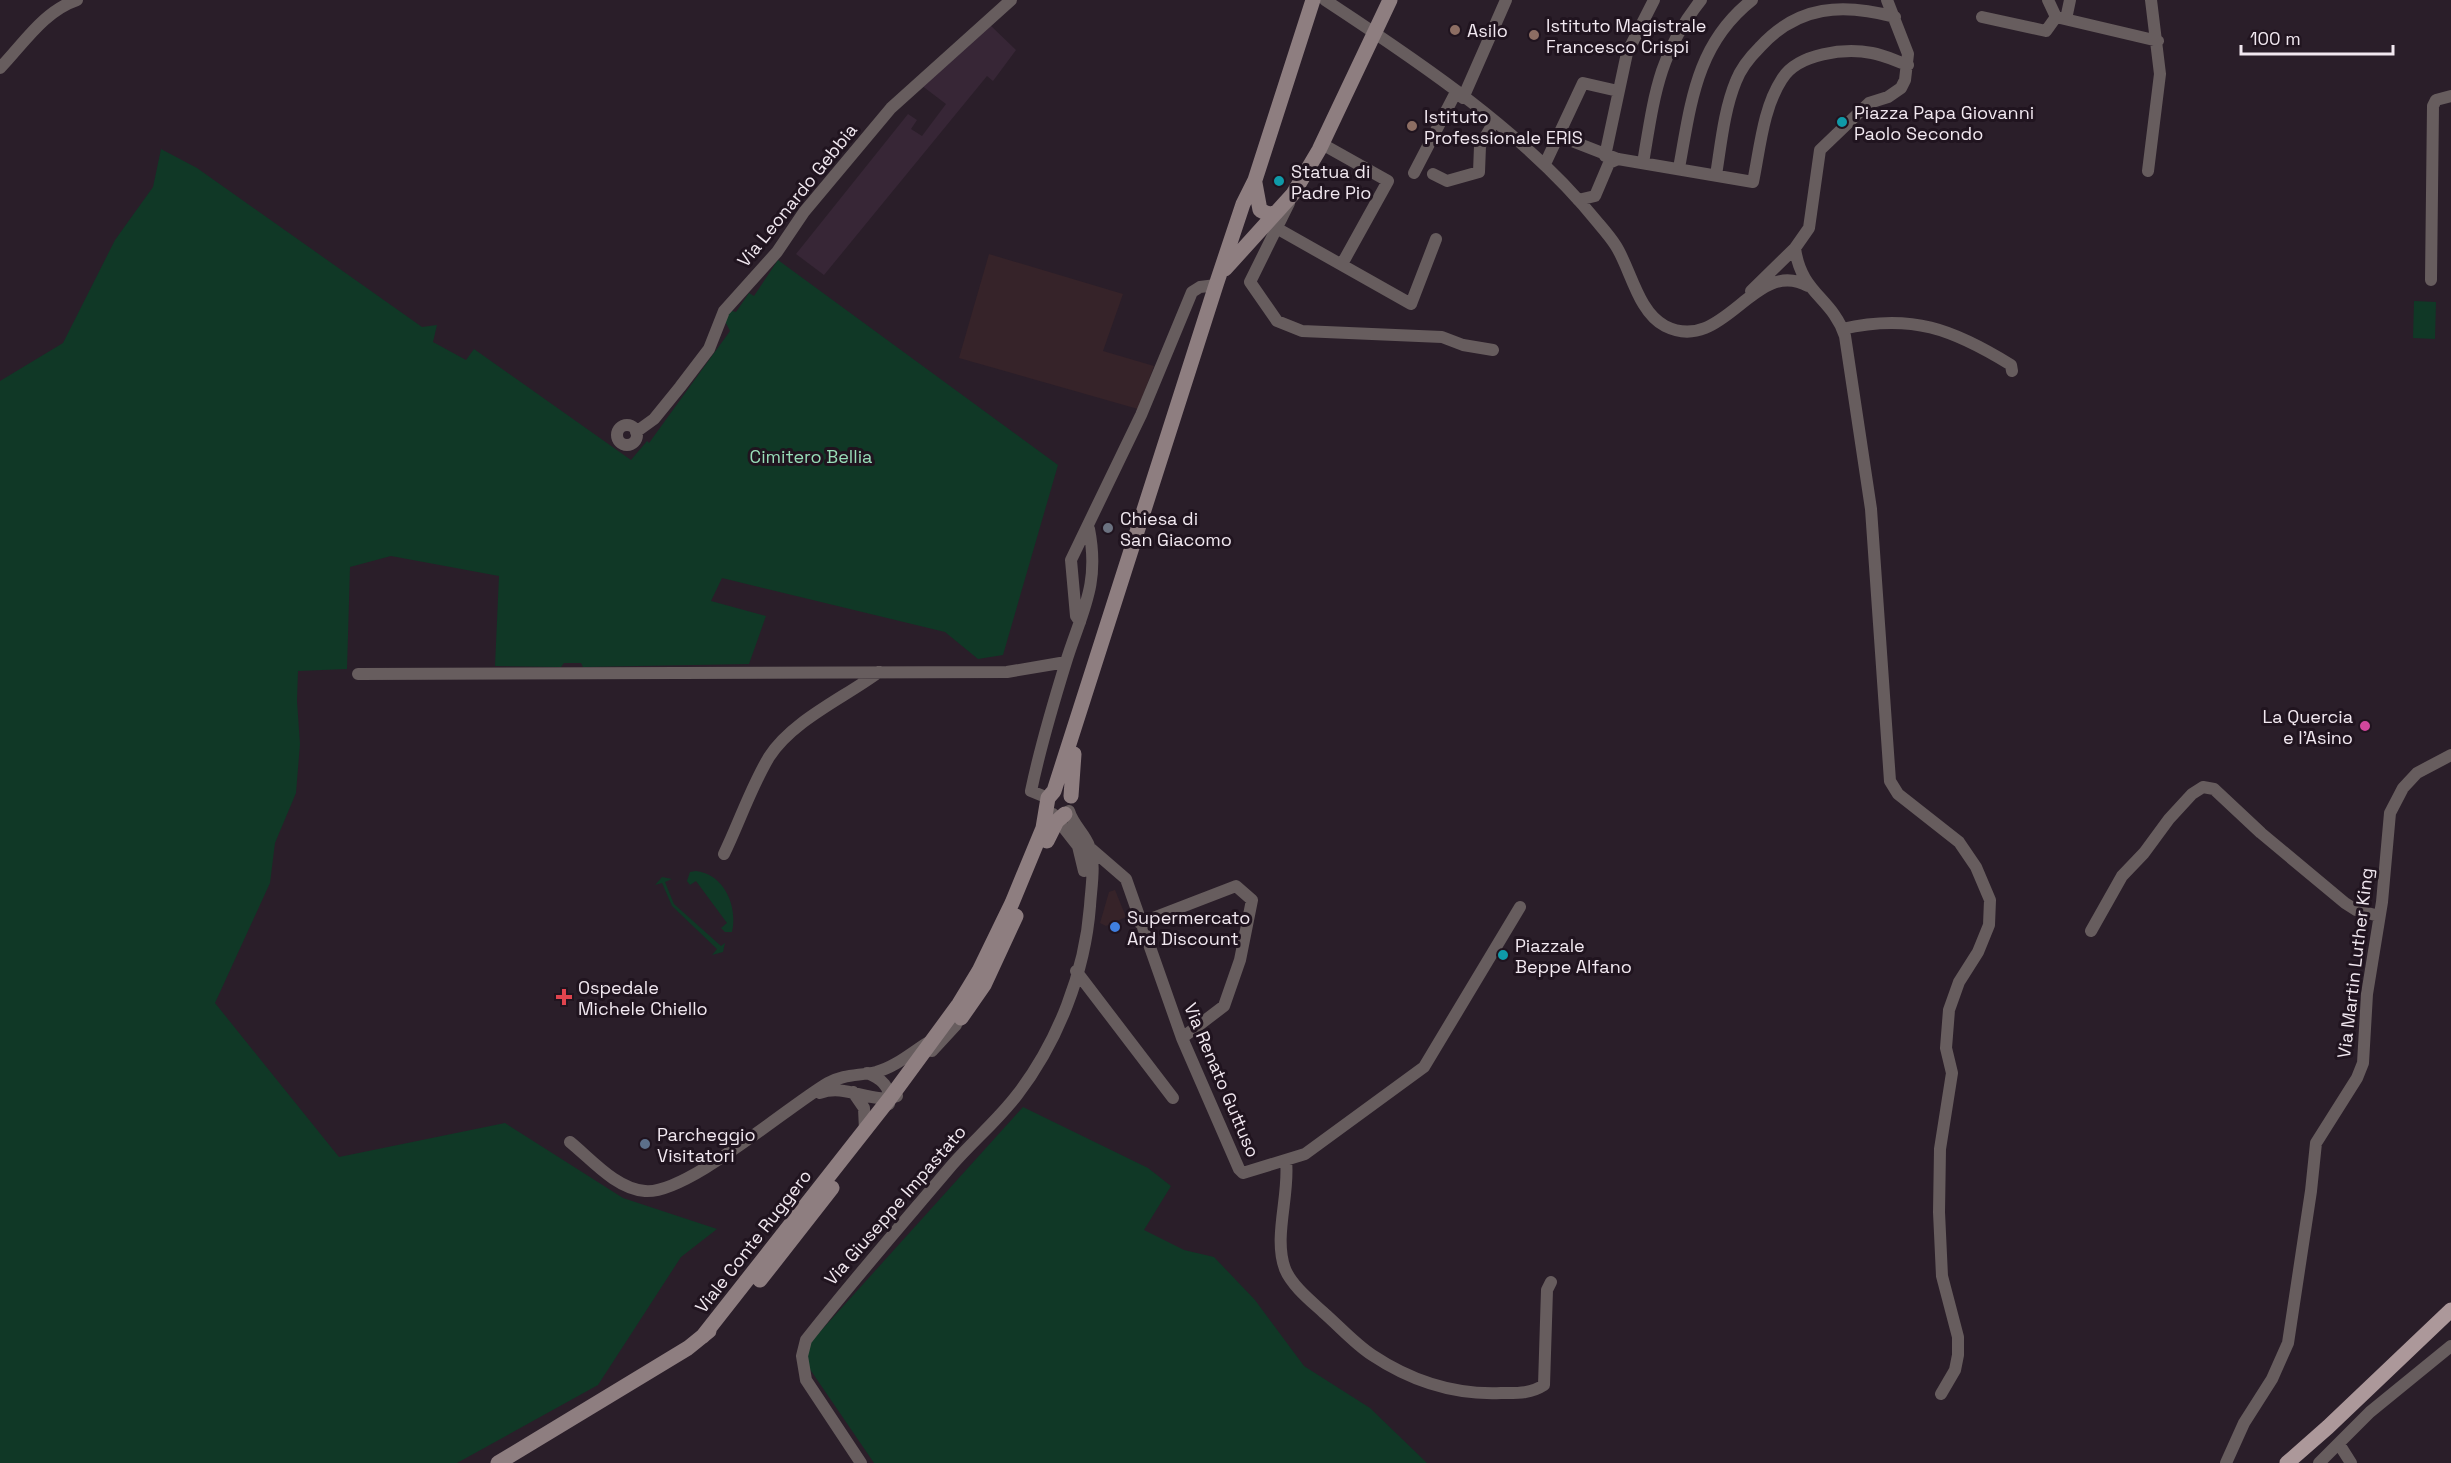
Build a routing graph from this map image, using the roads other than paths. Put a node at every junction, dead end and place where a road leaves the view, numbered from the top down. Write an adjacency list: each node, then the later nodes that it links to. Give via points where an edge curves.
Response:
1 (77, 0): 20 (street, via 61,5 44,19)
2 (1011, 0): 49 (street, Via Leonardo Gebbia, via 891,108 804,212 777,252 724,311 709,349 680,387 654,419)
3 (1313, 0): 36 (main road)
4 (1325, 0): 17 (street)
5 (1390, 0): 17 (main road)
6 (1506, 0): 22 (street)
7 (1654, 0): 21 (street, via 1627,54)
8 (1701, 0): 30 (street, via 1665,57)
9 (1752, 0): 31 (street, via 1726,25 1707,53 1696,84)
10 (1887, 0): 14 (street)
11 (2048, 0): 16 (street)
12 (2070, 0): 16 (street)
13 (2150, 0): 18 (street)
14 (1895, 17): 19 (street); 35 (street, via 1855,8 1828,10 1805,16 1775,32 1748,59 1737,77)
15 (1982, 17): 16 (street, via 2046,32)
16 (2061, 18): 18 (street)
17 (1376, 33): 22 (street); 26 (main road)
18 (2158, 40): 32 (street, via 2159,96)
19 (1908, 65): 35 (street, via 1875,53 1856,51 1820,57 1790,69 1769,108 1753,182); 40 (street, via 1901,88 1869,103 1820,150 1812,219)
20 (0, 68)
21 (1618, 92): 25 (street, via 1583,83); 27 (street)
22 (1459, 95): 24 (street); 33 (street)
23 (2451, 96): 42 (street, via 2436,100 2433,106)
24 (1494, 122): 29 (street); 34 (street, via 1480,146 1479,172 1447,182)
25 (1558, 136): 27 (street); 29 (street)
26 (1322, 144): 38 (main road); 41 (street, via 1388,181)
27 (1605, 156): 28 (street)
28 (1618, 159): 30 (street); 37 (street, via 1609,163 1595,196)
29 (1545, 164): 37 (street)
30 (1643, 164): 31 (street)
31 (1679, 168): 35 (street)
32 (2148, 171)
33 (1414, 173)
34 (1433, 174)
35 (1716, 175)
36 (1255, 180): 38 (main road, via 1260,210); 43 (main road)
37 (1578, 200): 45 (street, via 1616,245 1649,311 1667,327 1693,332 1707,328)
38 (1273, 221): 41 (street); 43 (main road, via 1242,247); 47 (street, via 1250,282 1277,321 1302,331 1442,337)
39 (1436, 239): 41 (street, via 1411,304)
40 (1796, 248): 44 (street, via 1801,276); 45 (street, via 1757,283)
41 (1342, 264)
42 (2430, 280)
43 (1217, 281): 50 (street, via 1192,292); 56 (main road, via 1087,690)
44 (1809, 287): 45 (street, via 1801,282 1776,282); 46 (street)
45 (1745, 301)
46 (1842, 329): 48 (street, via 1913,322 1946,330 2002,359 2011,365); 81 (street, via 1871,508 1890,781 1898,794 1959,842 1976,867 1990,900 1989,925 1949,1010 1946,1048 1952,1073 1940,1149 1939,1212 1942,1276 1958,1337 1958,1355 1955,1370)
47 (1493, 350)
48 (2012, 371)
49 (636, 432)
50 (1089, 529): 51 (street, via 1094,568); 51 (street, via 1071,560)
51 (1080, 622): 52 (street)
52 (1066, 662): 53 (street, via 1008,672); 56 (street, via 1031,791)
53 (879, 672): 54 (street); 58 (street, via 780,744 760,776)
54 (358, 674)
55 (2451, 754): 61 (street, Via Martin Luther King, via 2417,773 2396,798 2390,813)
56 (1058, 806): 57 (street, Via Renato Guttuso); 60 (street, via 1082,857); 65 (main road, Viale Conte Ruggero, via 996,961); 67 (main road, Viale Conte Ruggero, via 1043,828 979,971)
57 (1089, 847): 60 (street); 62 (street, Via Renato Guttuso, via 1126,879)
58 (724, 854)
59 (1520, 907): 75 (street, Via Renato Guttuso, via 1424,1067 1305,1155)
60 (1090, 908): 64 (street, Via Giuseppe Impastato)
61 (2379, 916): 63 (street, via 2345,903 2214,789 2203,787 2192,794 2121,876); 85 (street, Via Martin Luther King, via 2367,994 2363,1062 2316,1143 2288,1343)
62 (1140, 923): 66 (street, Via Renato Guttuso); 66 (street, via 1236,886 1252,900 1240,960 1224,1006)
63 (2091, 931)
64 (1076, 970): 72 (street); 84 (street, Via Giuseppe Impastato, via 1056,1033 1038,1066 806,1340 802,1356 806,1380)
65 (956, 1025): 71 (street, via 897,1096); 76 (main road, Viale Conte Ruggero)
66 (1182, 1038): 75 (street, Via Renato Guttuso, via 1239,1169 1249,1173)
67 (934, 1039): 68 (street, via 893,1065); 71 (main road, Viale Conte Ruggero)
68 (866, 1073): 70 (street, via 840,1077); 71 (street, via 879,1078)
69 (852, 1092): 70 (street, via 826,1090); 71 (street); 73 (street, via 864,1108)
70 (808, 1097): 74 (street, via 680,1184 657,1191 635,1190 622,1184)
71 (890, 1098): 73 (main road, Viale Conte Ruggero); 76 (street, via 889,1106 816,1202)
72 (1173, 1098)
73 (865, 1130): 79 (main road, Viale Conte Ruggero)
74 (570, 1142)
75 (1286, 1161): 77 (street, via 1282,1257 1289,1277 1372,1355 1427,1384 1482,1394 1530,1392 1544,1385 1547,1290)
76 (803, 1226): 79 (main road, Viale Conte Ruggero, via 735,1309)
77 (1551, 1282)
78 (2451, 1310): 86 (main road)
79 (703, 1336): 83 (main road)
80 (2451, 1346): 82 (street, via 2377,1406)
81 (1941, 1394)
82 (2339, 1444): 87 (street); 88 (street)
83 (498, 1463)
84 (861, 1463)
85 (2226, 1463)
86 (2287, 1463)
87 (2319, 1463)
88 (2352, 1463)

